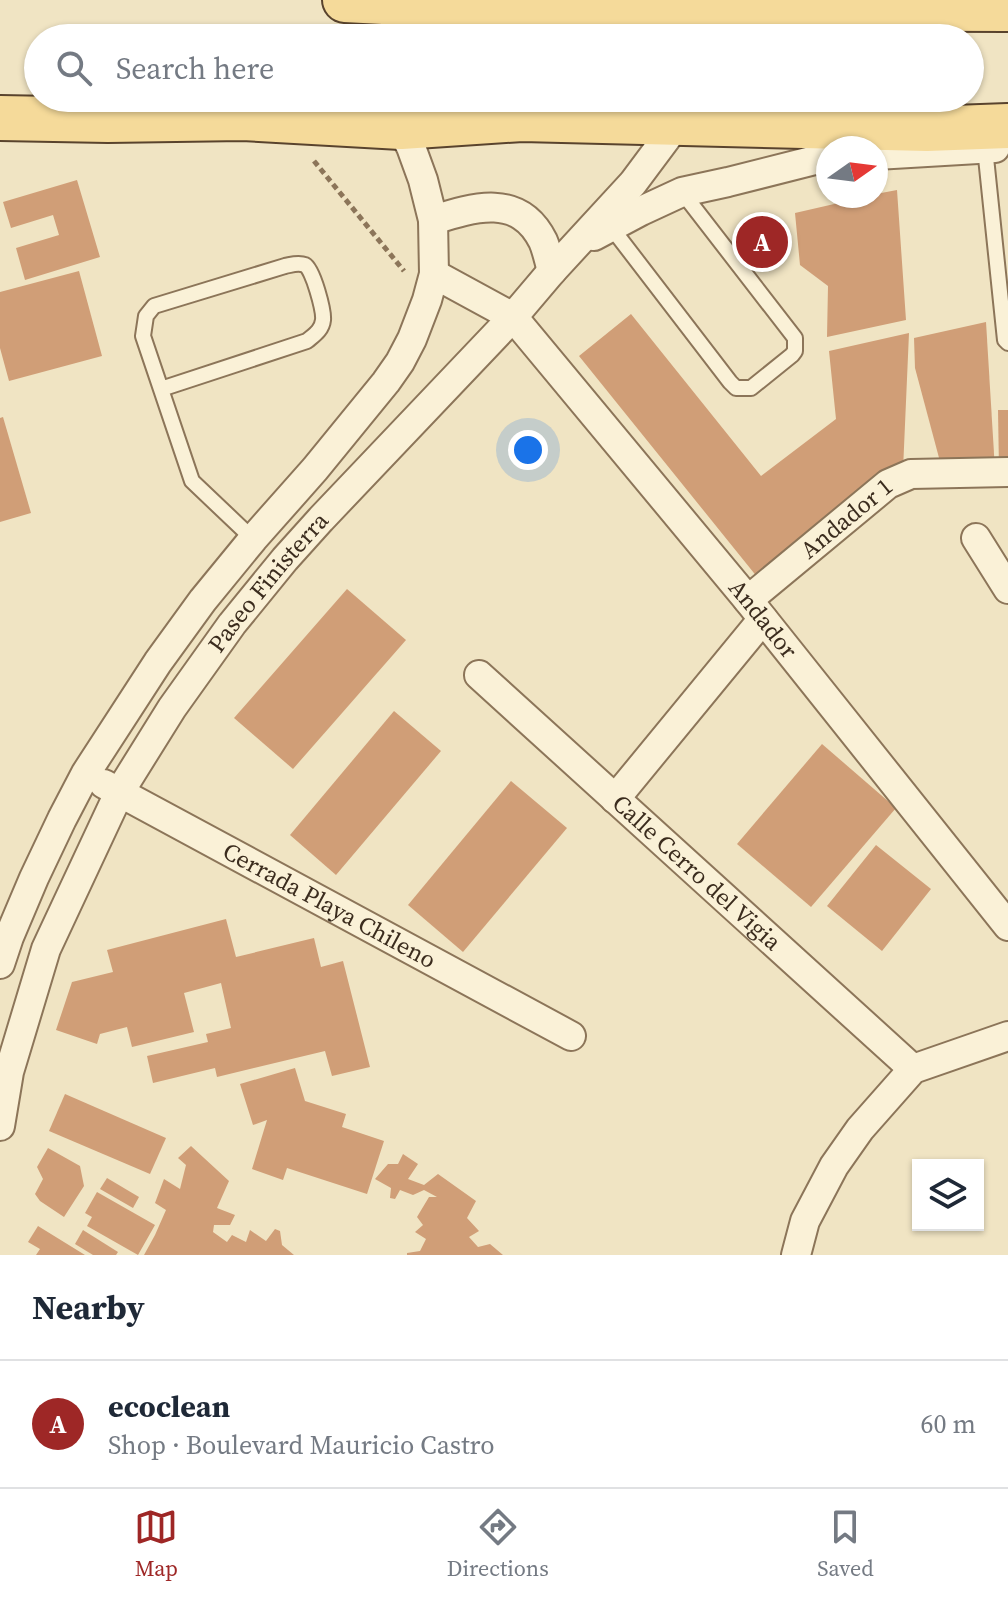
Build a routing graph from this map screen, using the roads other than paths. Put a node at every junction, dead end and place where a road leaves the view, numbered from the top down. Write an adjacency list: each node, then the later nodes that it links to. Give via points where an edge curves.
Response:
1 (345, 0): 3 (main road)
2 (1008, 9): 4 (main road)
3 (400, 14): 4 (main road)
4 (700, 15)
5 (662, 112): 8 (main road, via 522,119)
6 (681, 112): 16 (street, Paseo Finisterra, via 633,183)
7 (696, 112): 10 (main road, via 927,129)
8 (398, 113): 9 (main road); 14 (street, Paseo Finisterra)
9 (0, 118)
10 (1000, 141): 11 (street); 20 (lane)
11 (888, 154)
12 (816, 160): 13 (street)
13 (682, 192): 15 (street); 15 (lane, via 795,338 792,355 751,388 736,388 730,382)
14 (433, 220): 17 (street, via 479,207 510,209 534,227); 18 (street, Paseo Finisterra)
15 (611, 227): 16 (street)
16 (576, 246): 17 (street, Paseo Finisterra)
17 (552, 271): 19 (street, Paseo Finisterra)
18 (430, 287): 19 (street); 24 (street, Paseo Finisterra, via 400,362 386,382)
19 (513, 317): 26 (street, Andador); 29 (street, Paseo Finisterra, via 276,570 172,708)
20 (1008, 343)
21 (161, 389): 21 (lane, via 307,341 324,319 312,271 306,265 285,266 154,306 146,316 143,336); 24 (lane, via 192,481)
22 (1008, 472): 26 (street, Andador 1, via 911,474 888,484)
23 (976, 538): 25 (street)
24 (253, 539): 28 (street, Paseo Finisterra, via 158,662)
25 (1008, 589)
26 (755, 609): 30 (street, Andador 1); 31 (street, Andador)
27 (479, 675): 30 (street, Calle Cerro del Vigia)
28 (86, 773): 29 (street, Cerrada Playa Chileno); 32 (street, Paseo Finisterra)
29 (119, 793): 33 (street, Paseo Finisterra); 35 (street, Cerrada Playa Chileno)
30 (615, 799): 37 (street, Calle Cerro del Vigia)
31 (1008, 926)
32 (9, 937): 33 (street); 34 (street, Paseo Finisterra)
33 (46, 949): 38 (street, Paseo Finisterra, via 9,1072)
34 (0, 964)
35 (571, 1036)
36 (1008, 1036): 37 (street)
37 (913, 1069): 39 (street, via 834,1166 805,1221)
38 (0, 1126)
39 (796, 1255)

